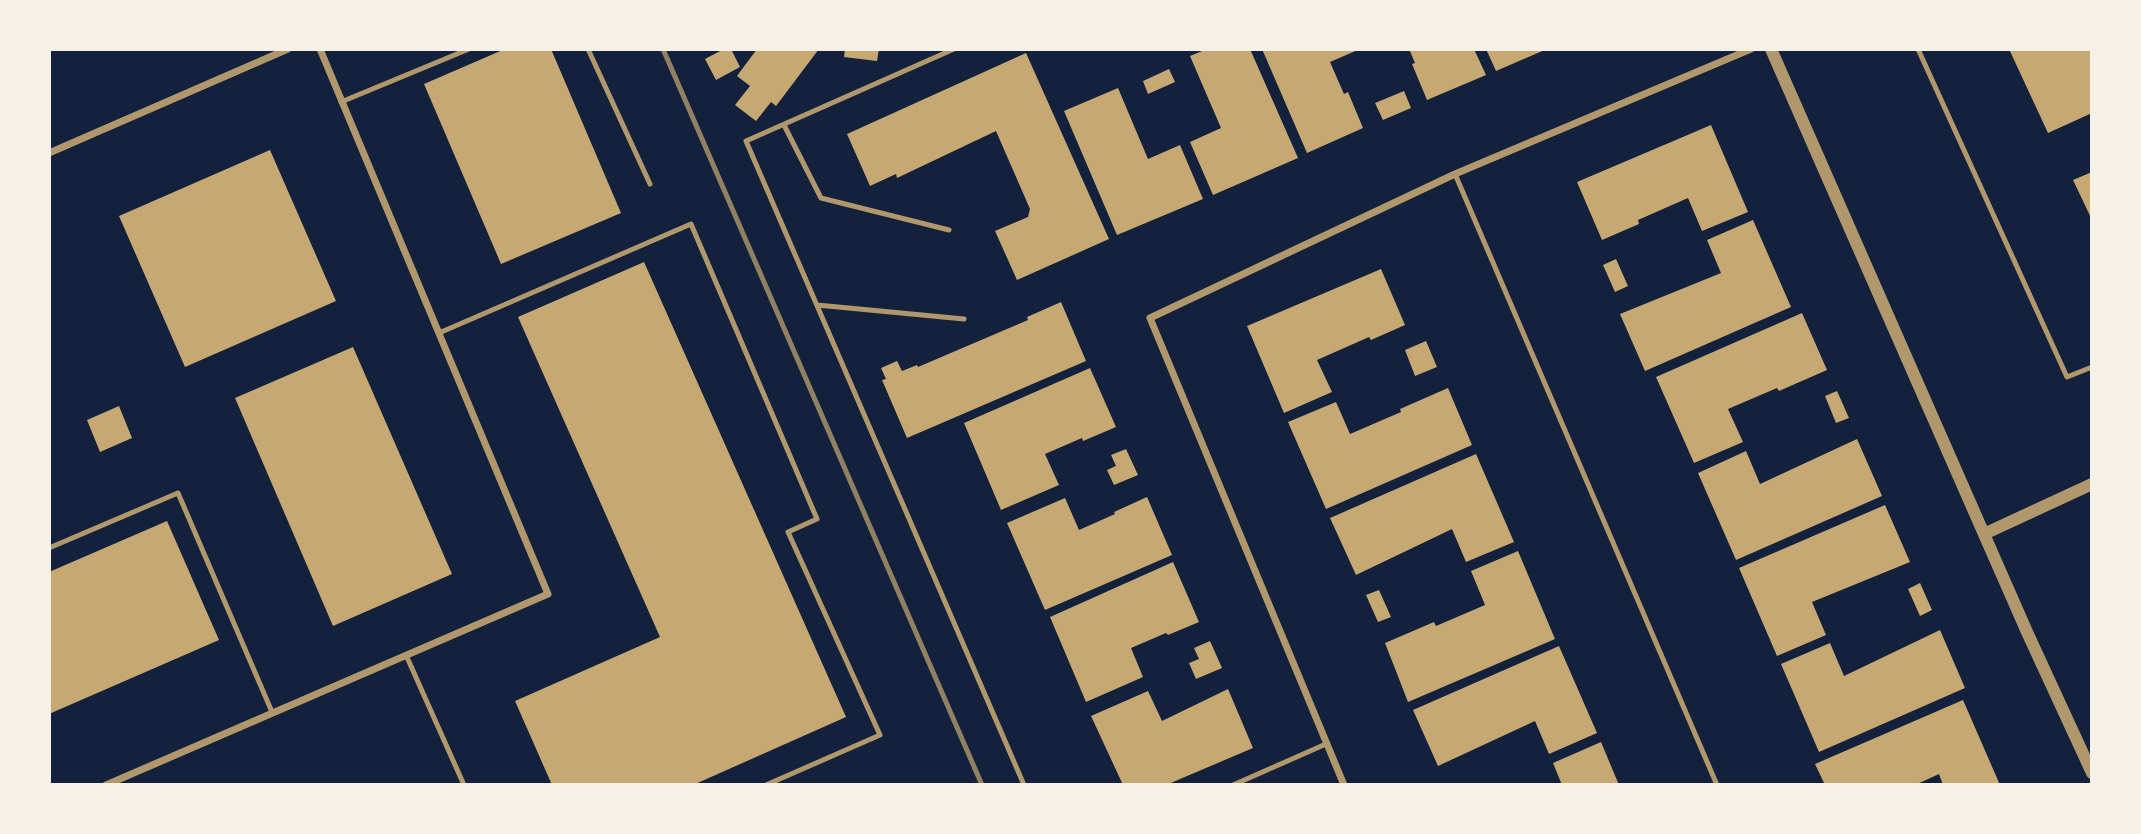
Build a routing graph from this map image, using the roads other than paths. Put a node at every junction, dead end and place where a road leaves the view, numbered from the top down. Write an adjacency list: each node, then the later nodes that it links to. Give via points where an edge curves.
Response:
1 (288, 49): 11 (street)
2 (320, 49): 9 (street)
3 (469, 49): 9 (lane)
4 (588, 49): 13 (lane)
5 (954, 49): 10 (lane)
6 (1751, 49): 12 (street)
7 (1771, 49): 20 (street)
8 (1918, 49): 18 (lane, via 2067,377)
9 (341, 102): 17 (street)
10 (784, 124): 14 (lane, via 821,198); 15 (lane, via 746,141)
11 (49, 153)
12 (1455, 174): 24 (street, via 1150,318); 32 (lane)
13 (650, 184)
14 (949, 230)
15 (817, 304): 16 (lane); 29 (lane)
16 (964, 319)
17 (439, 333): 22 (street, via 548,594); 28 (lane, via 691,224 817,519 788,532 880,735)
18 (2092, 367)
19 (2092, 484): 20 (street)
20 (1984, 534): 25 (street)
21 (49, 548): 23 (lane, via 178,492)
22 (406, 655): 23 (street); 27 (lane)
23 (272, 712): 26 (street)
24 (1326, 744): 30 (lane); 31 (street)
25 (2092, 773)
26 (106, 785)
27 (464, 785)
28 (766, 785)
29 (1024, 785)
30 (1233, 785)
31 (1344, 785)
32 (1717, 785)

